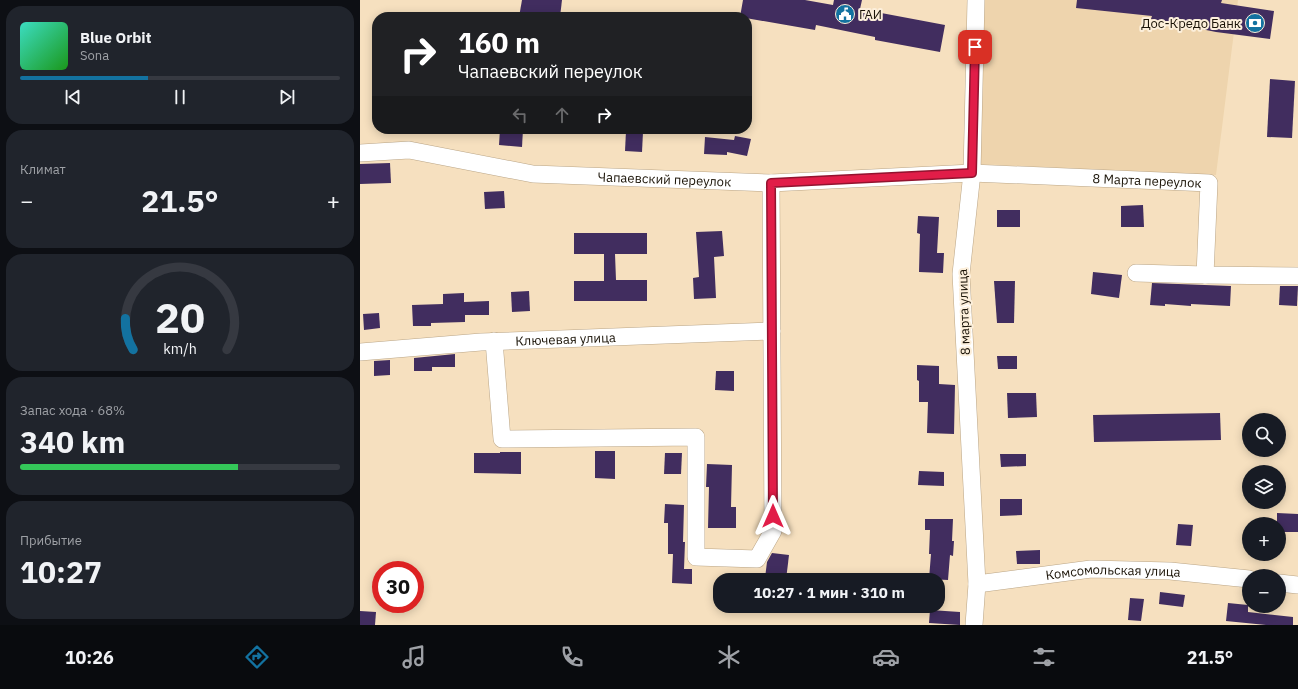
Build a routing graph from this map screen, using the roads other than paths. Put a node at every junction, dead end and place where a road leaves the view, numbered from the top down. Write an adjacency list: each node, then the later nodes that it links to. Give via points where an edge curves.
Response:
1 (976, 0): 3 (street, 8 марта улица)
2 (360, 153): 4 (street, Чапаевский переулок, via 409,150 533,174)
3 (972, 173): 4 (street, Чапаевский переулок); 6 (street, 8 Марта переулок, via 1209,183); 13 (street, 8 марта улица, via 961,274)
4 (771, 183): 8 (street)
5 (1136, 273): 6 (street)
6 (1205, 275): 7 (street)
7 (1298, 276)
8 (772, 331): 9 (street, Ключевая улица); 9 (street, via 773,531 757,559 696,557 696,437 502,439)
9 (494, 341): 10 (street, Ключевая улица)
10 (360, 352)
11 (1242, 578): 13 (street, Комсомольская улица, via 1170,571 1091,569)
12 (1286, 583): 14 (street)
13 (977, 584): 15 (street, 8 марта улица)
14 (1298, 585)
15 (974, 625)

